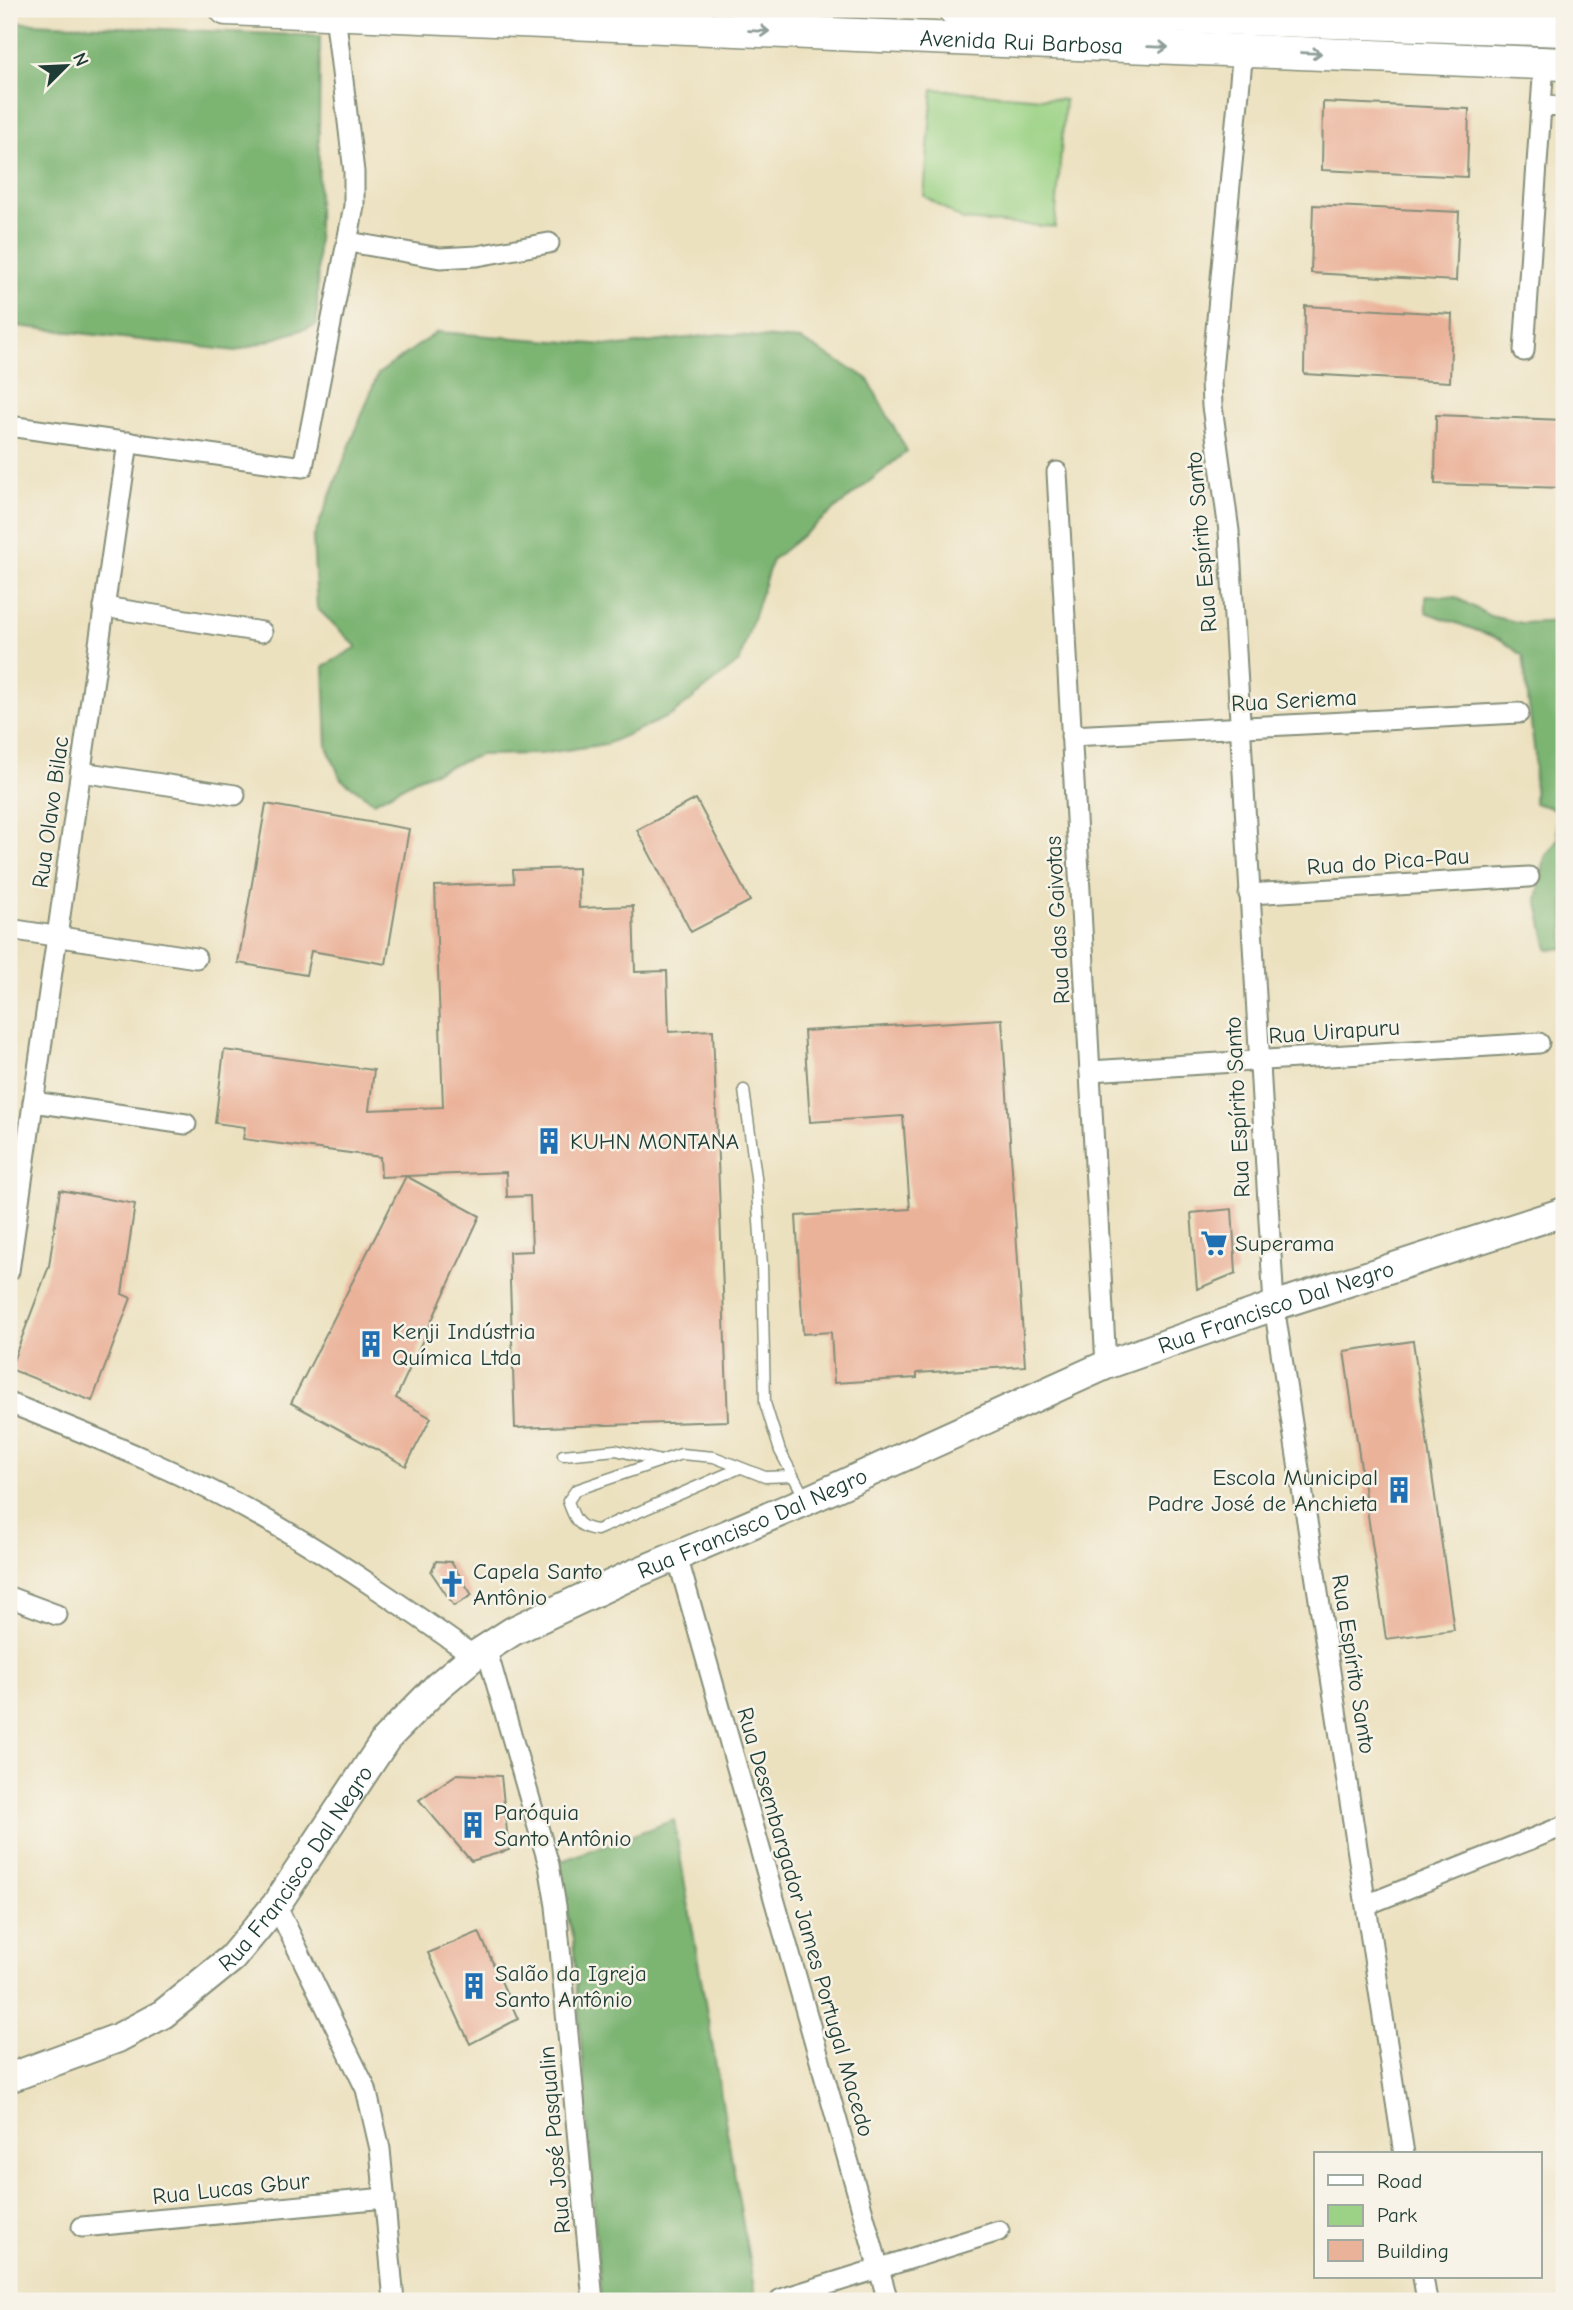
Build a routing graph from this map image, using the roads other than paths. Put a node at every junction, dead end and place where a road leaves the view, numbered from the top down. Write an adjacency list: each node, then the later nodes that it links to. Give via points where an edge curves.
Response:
1 (226, 9): 4 (main road, Avenida Rui Barbosa)
2 (954, 9): 3 (main road, Avenida Rui Barbosa)
3 (1104, 11): 5 (main road, Avenida Rui Barbosa)
4 (335, 14): 7 (main road, Avenida Rui Barbosa, one-way to 7); 11 (street, via 354,172)
5 (1310, 15): 6 (main road, Avenida Rui Barbosa)
6 (1564, 30)
7 (1243, 50): 8 (main road, Avenida Rui Barbosa, one-way to 8); 20 (street, Rua Espírito Santo, via 1212,381 1229,531)
8 (1554, 63): 9 (street)
9 (1541, 106): 10 (street); 13 (street)
10 (1564, 107)
11 (349, 242): 12 (street, via 440,258); 15 (street, via 303,467)
12 (550, 243)
13 (1524, 351)
14 (9, 426): 15 (street)
15 (128, 442): 17 (street, Rua Olavo Bilac)
16 (1057, 472): 21 (street, Rua das Gaivotas)
17 (104, 607): 18 (street); 22 (street, Rua Olavo Bilac)
18 (262, 632)
19 (1519, 713): 20 (street, Rua Seriema)
20 (1240, 728): 21 (street, Rua Seriema); 25 (street, Rua Espírito Santo)
21 (1071, 736): 31 (street, Rua das Gaivotas)
22 (80, 772): 23 (street); 27 (street, Rua Olavo Bilac)
23 (235, 795)
24 (1529, 877): 25 (street, Rua do Pica-Pau)
25 (1249, 894): 30 (street, Rua Espírito Santo)
26 (9, 929): 27 (street)
27 (57, 936): 28 (street); 33 (street, Rua Olavo Bilac)
28 (196, 958)
29 (1539, 1043): 30 (street, Rua Uirapuru)
30 (1259, 1061): 31 (street, Rua Uirapuru); 37 (street, Rua Espírito Santo)
31 (1090, 1071): 38 (street, Rua das Gaivotas)
32 (744, 1090): 43 (lane, via 762,1265 765,1403)
33 (33, 1102): 34 (street); 36 (street, Rua Olavo Bilac)
34 (186, 1124)
35 (1564, 1212): 37 (street, Rua Francisco Dal Negro)
36 (9, 1271)
37 (1273, 1306): 38 (street, Rua Francisco Dal Negro); 51 (street, Rua Espírito Santo)
38 (1106, 1365): 44 (street, Rua Francisco Dal Negro)
39 (9, 1402): 48 (street, via 138,1455 278,1526)
40 (563, 1455): 41 (lane, via 615,1450)
41 (658, 1461): 42 (lane, via 681,1454 714,1457); 42 (lane, via 576,1489 568,1501 575,1520 584,1529 597,1530)
42 (740, 1468): 43 (lane, via 765,1477)
43 (793, 1476): 44 (lane)
44 (806, 1501): 45 (street, Rua Francisco Dal Negro)
45 (677, 1556): 48 (street, Rua Francisco Dal Negro, via 566,1605); 57 (street, Rua Desembargador James Portugal Macedo)
46 (9, 1597): 47 (street)
47 (57, 1615)
48 (480, 1652): 50 (street, Rua Francisco Dal Negro, via 386,1739); 61 (street, Rua José Pasqualin, via 549,1865)
49 (1564, 1826): 51 (street)
50 (276, 1905): 52 (street, Rua Francisco Dal Negro, via 232,1958 163,2014 75,2056); 54 (street, via 366,2089 380,2149)
51 (1366, 1905): 53 (street, Rua Espírito Santo)
52 (9, 2078)
53 (1404, 2152)
54 (384, 2198): 55 (street, Rua Lucas Gbur); 60 (street)
55 (82, 2227)
56 (999, 2231): 57 (street)
57 (879, 2268): 59 (street); 62 (street, Rua Desembargador James Portugal Macedo)
58 (1423, 2278): 63 (street)
59 (781, 2299)
60 (394, 2301)
61 (593, 2301)
62 (888, 2301)
63 (1427, 2301)

